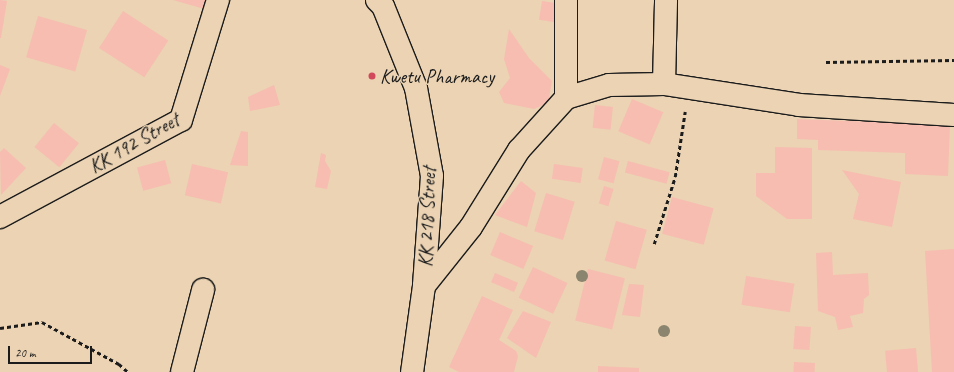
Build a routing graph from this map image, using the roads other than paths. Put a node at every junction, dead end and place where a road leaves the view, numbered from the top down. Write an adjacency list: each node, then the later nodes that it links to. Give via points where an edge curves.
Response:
1 (218, 0): 8 (street, KK 192 Street, via 181,120)
2 (377, 0): 9 (street, KK 218 Street, via 383,6 416,88 432,176)
3 (566, 0): 6 (street)
4 (666, 0): 5 (street)
5 (664, 84): 6 (street, via 609,85); 7 (street, via 690,86 799,106)
6 (566, 98): 9 (street, via 519,150 471,227)
7 (954, 115)
8 (0, 217)
9 (424, 286): 12 (street, KK 218 Street)
10 (203, 290): 11 (street)
11 (182, 372)
12 (412, 372)

